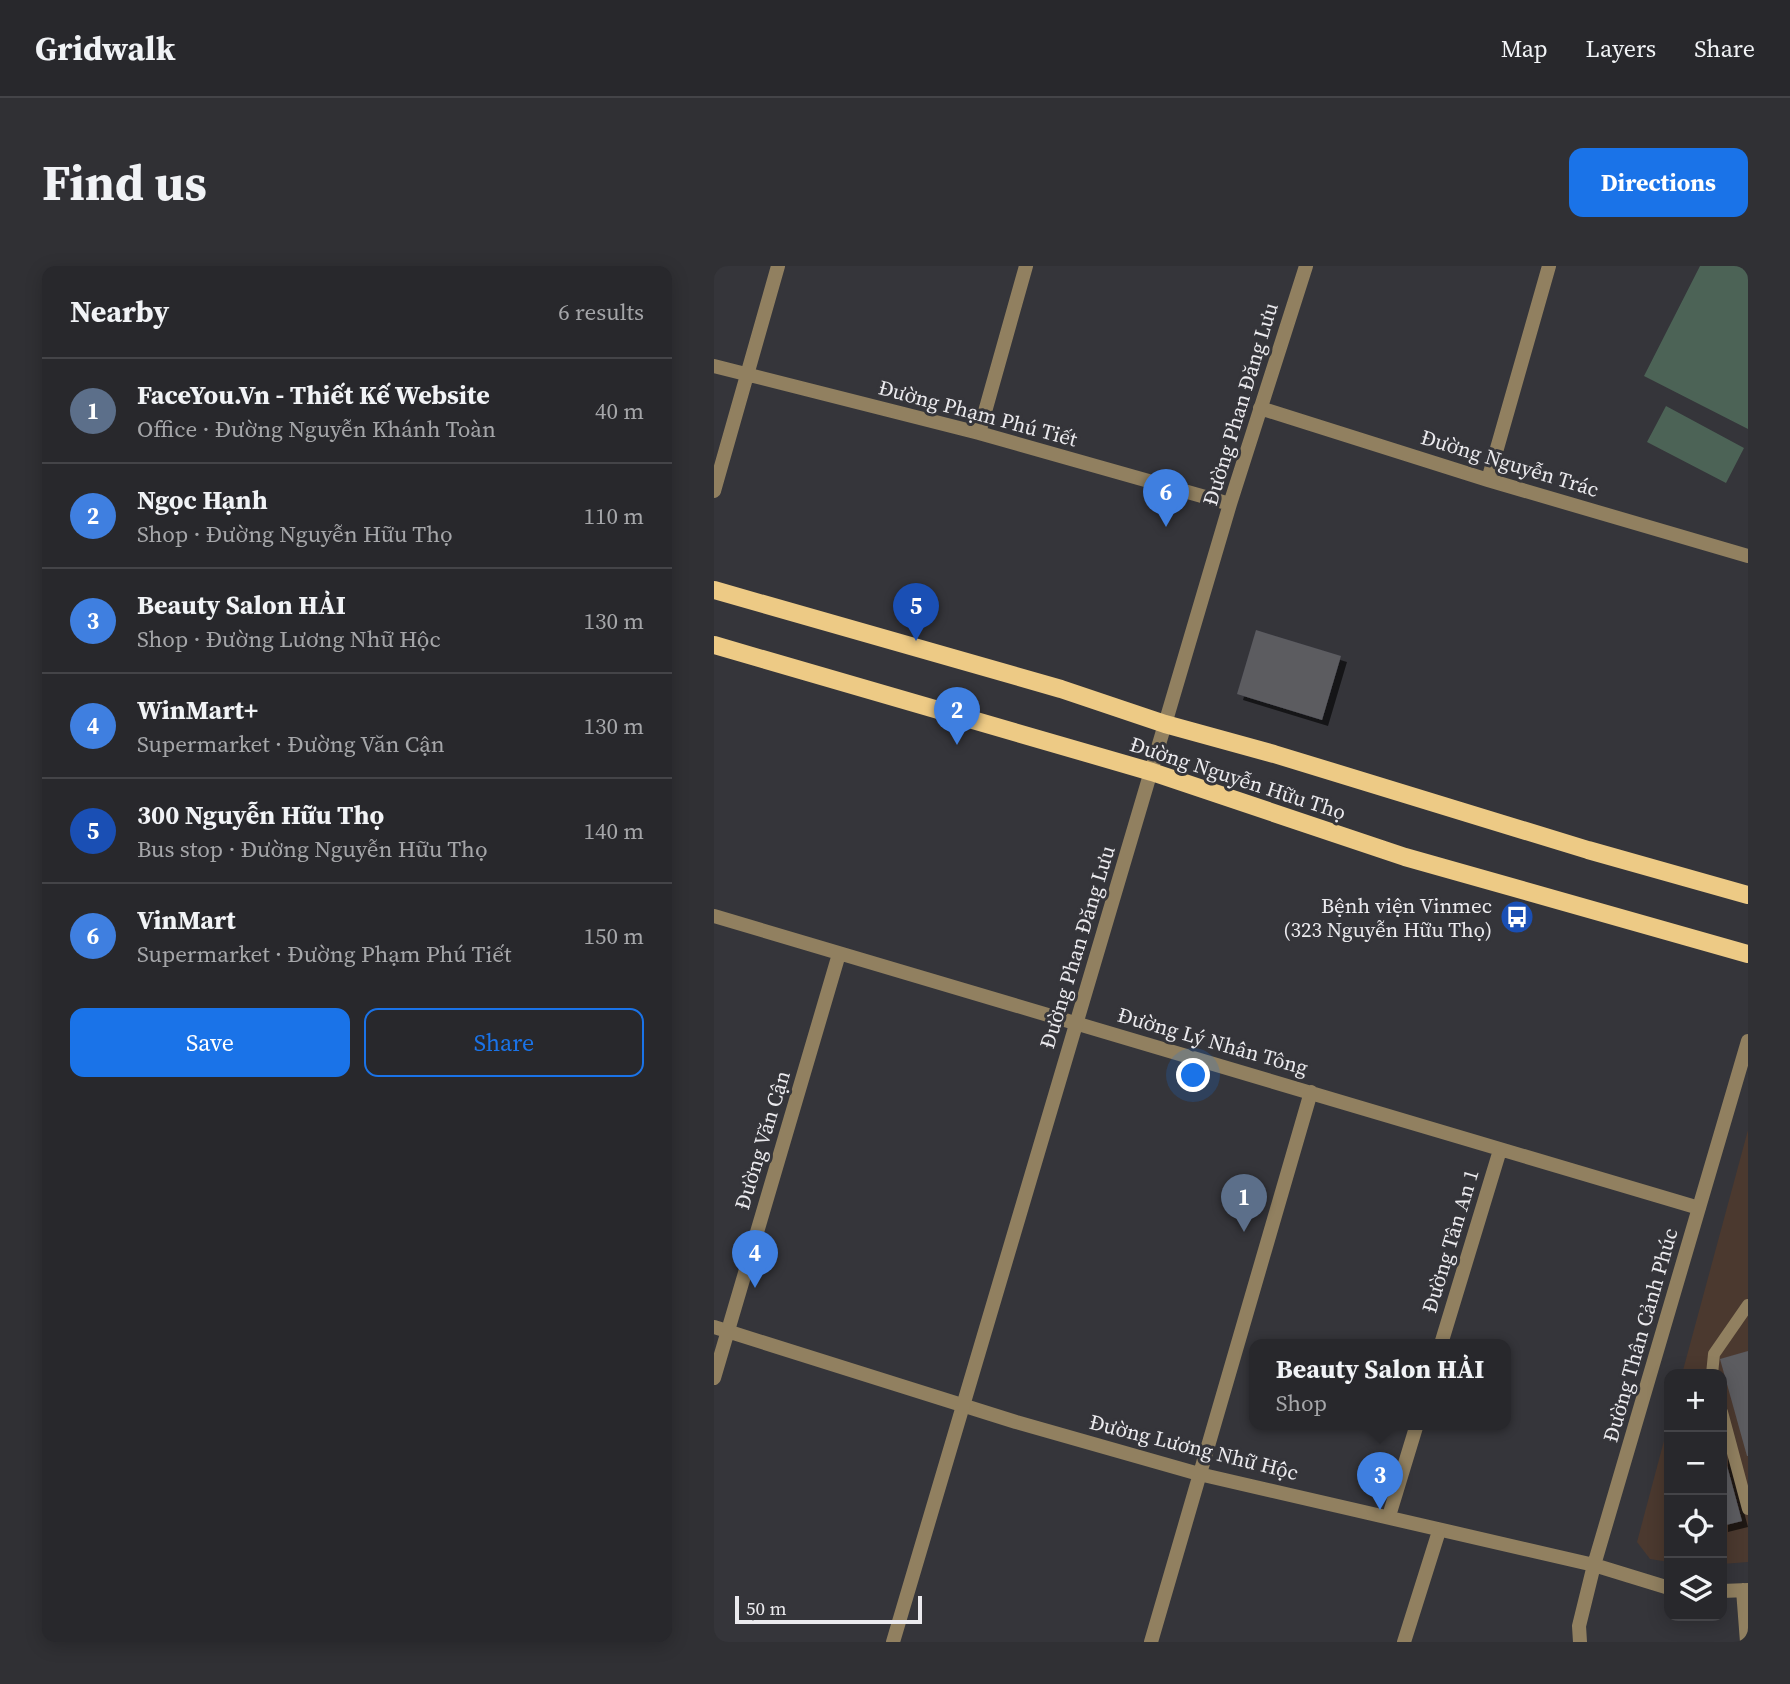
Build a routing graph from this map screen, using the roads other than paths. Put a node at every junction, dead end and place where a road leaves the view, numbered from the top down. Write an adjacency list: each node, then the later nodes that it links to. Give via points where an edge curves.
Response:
1 (778, 266): 6 (street)
2 (1026, 266): 8 (street)
3 (1306, 266): 7 (street, Đường Phan Đăng Lưu)
4 (1549, 266): 9 (street)
5 (714, 366): 6 (street, Đường Phạm Phú Tiết)
6 (749, 376): 8 (street, Đường Phạm Phú Tiết); 10 (street)
7 (1260, 408): 9 (street, Đường Nguyễn Trác); 11 (street, Đường Phan Đăng Lưu)
8 (979, 433): 11 (street, Đường Phạm Phú Tiết)
9 (1488, 480): 12 (street, Đường Nguyễn Trác)
10 (714, 491)
11 (1230, 504): 15 (street, Đường Phan Đăng Lưu)
12 (1748, 556)
13 (714, 590): 15 (main road, Đường Nguyễn Hữu Thọ)
14 (714, 645): 16 (main road, Đường Nguyễn Hữu Thọ)
15 (1165, 724): 16 (street, Đường Phan Đăng Lưu); 17 (main road, Đường Nguyễn Hữu Thọ)
16 (1152, 772): 20 (main road, Đường Nguyễn Hữu Thọ, via 1405,857); 21 (street, Đường Phan Đăng Lưu)
17 (1748, 895)
18 (714, 916): 19 (street, Đường Lý Nhân Tông)
19 (839, 954): 21 (street, Đường Lý Nhân Tông); 27 (street, Đường Văn Cận)
20 (1748, 954)
21 (1076, 1023): 23 (street, Đường Lý Nhân Tông); 31 (street, Đường Phan Đăng Lưu)
22 (1748, 1041): 25 (street, Đường Thân Cảnh Phúc)
23 (1311, 1092): 24 (street, Đường Lý Nhân Tông); 34 (street)
24 (1500, 1150): 25 (street, Đường Lý Nhân Tông); 28 (street, Đường Tân An 1)
25 (1699, 1208): 38 (street, Đường Thân Cảnh Phúc)
26 (1748, 1305): 29 (lane, via 1714,1354)
27 (720, 1329): 30 (street, Đường Văn Cận); 31 (street, Đường Lương Nhữ Hộc)
28 (1443, 1339)
29 (1712, 1369)
30 (714, 1378)
31 (962, 1405): 34 (street, Đường Lương Nhữ Hộc); 42 (street, Đường Phan Đăng Lưu)
32 (1415, 1430): 36 (street)
33 (1727, 1431): 35 (lane)
34 (1199, 1474): 36 (street, Đường Lương Nhữ Hộc); 43 (street)
35 (1748, 1509)
36 (1389, 1516): 37 (street, Đường Lương Nhữ Hộc)
37 (1439, 1531): 38 (street, Đường Lương Nhữ Hộc); 44 (street)
38 (1594, 1565): 39 (street, Đường Lương Nhữ Hộc); 45 (street, Đường Thân Cảnh Phúc, via 1579,1626)
39 (1664, 1586)
40 (1746, 1590): 41 (street); 46 (street)
41 (1727, 1591)
42 (893, 1642)
43 (1151, 1642)
44 (1404, 1642)
45 (1580, 1642)
46 (1747, 1642)

